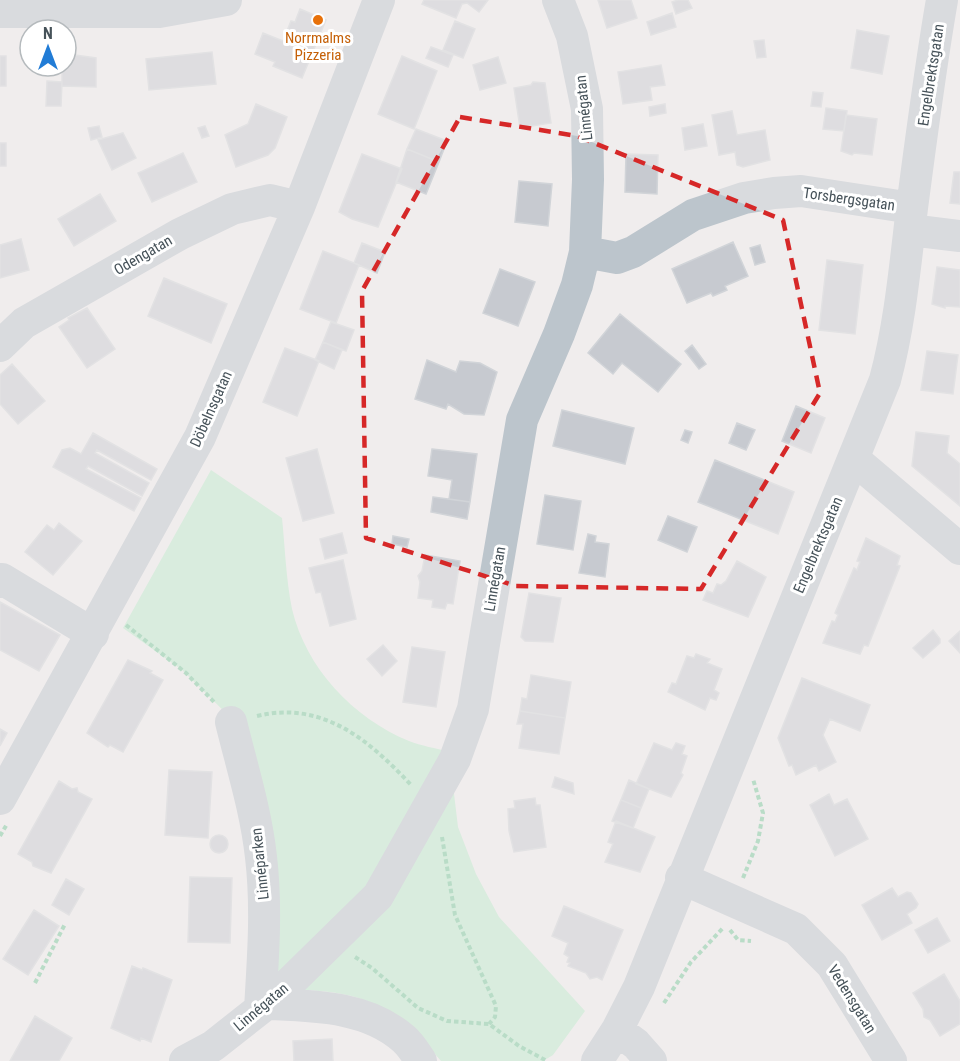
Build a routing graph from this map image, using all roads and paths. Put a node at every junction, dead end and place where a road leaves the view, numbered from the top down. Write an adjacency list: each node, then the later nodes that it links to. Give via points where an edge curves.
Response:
1 (225, 0): 5 (street, via 159,12)
2 (379, 0): 6 (street, Döbelnsgatan)
3 (558, 0): 9 (street, Linnégatan, via 572,36 587,109)
4 (942, 0): 7 (street, Engelbrektsgatan)
5 (0, 12)
6 (299, 207): 10 (street, Odengatan, via 270,200 232,209); 15 (street, Döbelnsgatan, via 200,437)
7 (911, 219): 8 (street, Torsbergsgatan); 9 (street, Torsbergsgatan, via 801,191 774,193 744,198 693,215 633,252 616,258); 12 (street, Engelbrektsgatan, via 894,346)
8 (960, 236)
9 (585, 252): 22 (street, Linnégatan, via 563,324 522,420 473,709 455,759 378,896)
10 (12, 322): 11 (street, Odengatan)
11 (0, 345)
12 (855, 460): 13 (street); 18 (street, Engelbrektsgatan)
13 (960, 549)
14 (0, 582): 15 (street, via 2,579)
15 (99, 622): 16 (path, via 138,632 186,673); 17 (street, Döbelnsgatan)
16 (231, 723): 24 (street, Linnéparken, via 261,857)
17 (0, 799)
18 (681, 878): 25 (street, Engelbrektsgatan, via 639,987); 31 (street, Vedensgatan, via 796,929 832,965)
19 (65, 924): 23 (path)
20 (725, 926): 21 (path, via 738,939)
21 (758, 942)
22 (321, 952): 24 (street, Linnégatan); 28 (path, via 356,957 418,1008 447,1021 489,1024)
23 (35, 983)
24 (264, 1006): 26 (street, Linnégatan, via 213,1046); 27 (street, via 335,1008 372,1019 404,1039)
25 (617, 1030): 29 (street, Engelbrektsgatan); 30 (street)
26 (185, 1061)
27 (421, 1061)
28 (547, 1061)
29 (597, 1061)
30 (651, 1061)
31 (891, 1061)

